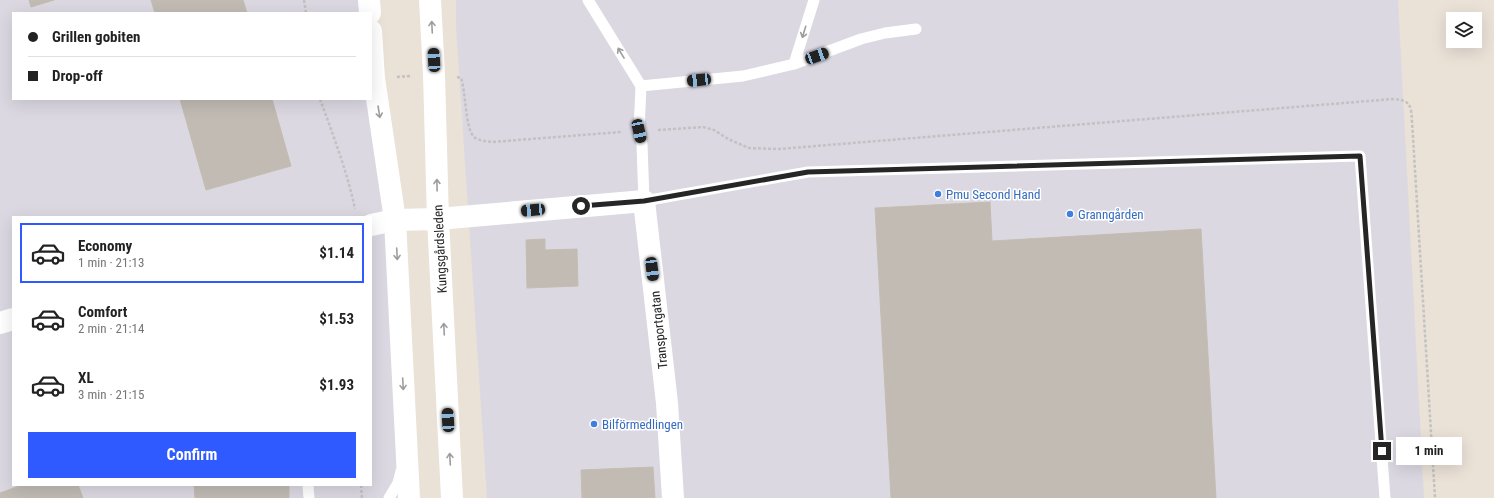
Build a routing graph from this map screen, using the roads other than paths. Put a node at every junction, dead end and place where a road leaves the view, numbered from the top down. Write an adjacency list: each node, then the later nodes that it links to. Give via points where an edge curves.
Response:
1 (369, 0): 5 (main road)
2 (430, 0): 11 (main road, Kungsgårdsleden, one-way to 2)
3 (588, 0): 9 (lane, one-way to 3)
4 (814, 0): 8 (lane, one-way to 8)
5 (370, 12)
6 (916, 29): 8 (lane, via 860,39)
7 (372, 47): 12 (main road, one-way to 12, via 374,78)
8 (794, 64): 9 (lane, via 743,76)
9 (641, 86): 10 (lane, via 639,131 642,144)
10 (644, 201): 11 (main road); 22 (main road, Transportgatan, via 667,403); 23 (lane, via 808,172 1360,156)
11 (438, 219): 12 (main road); 21 (main road, Kungsgårdsleden, one-way to 11)
12 (395, 220): 13 (main road); 16 (main road, one-way to 16)
13 (372, 225)
14 (12, 319): 15 (main road)
15 (0, 323)
16 (407, 449): 19 (lane, via 398,483); 20 (main road)
17 (308, 486): 18 (lane)
18 (309, 498)
19 (389, 498)
20 (408, 498)
21 (452, 498)
22 (673, 498)
23 (1385, 498)

